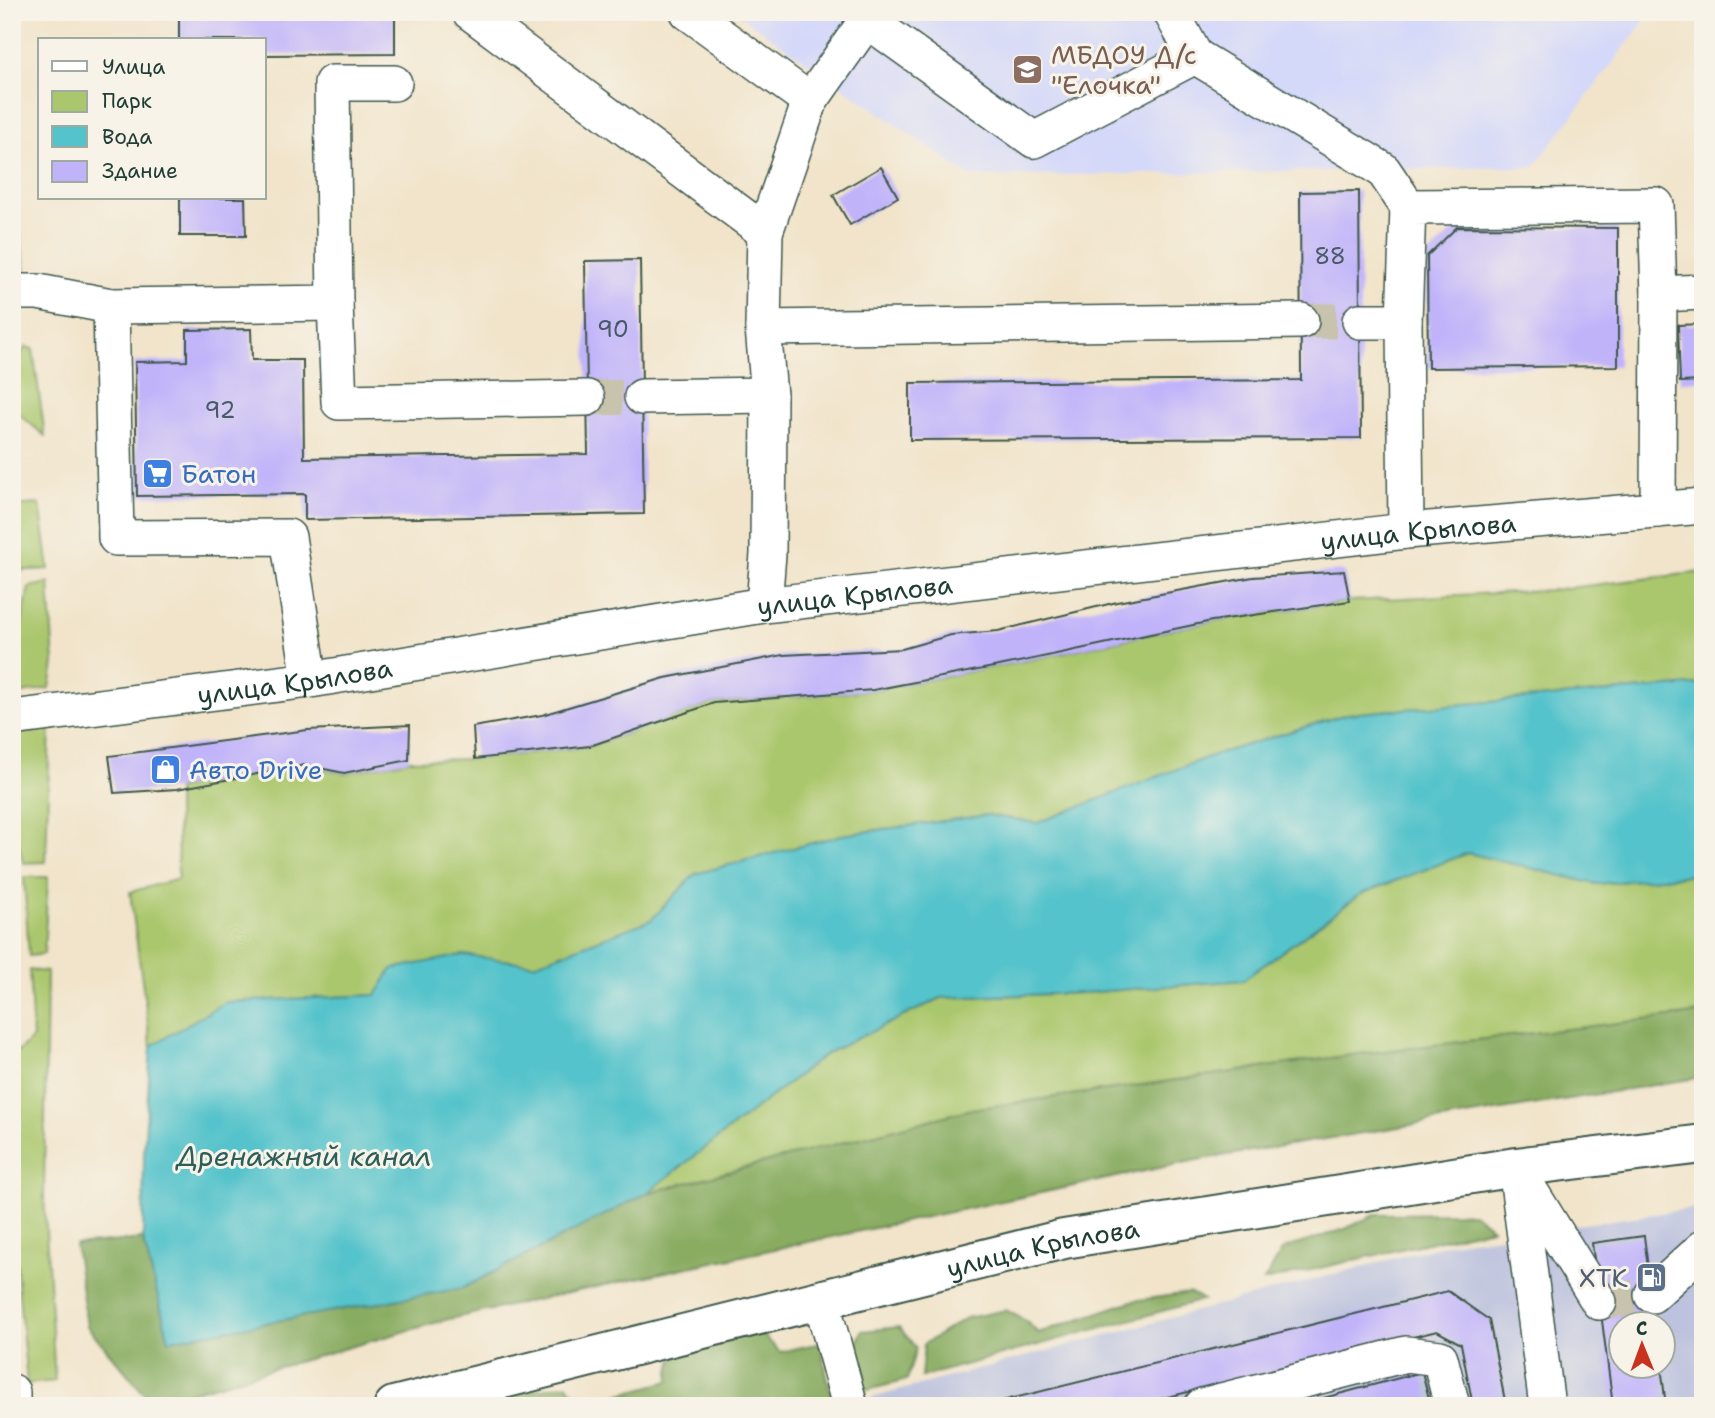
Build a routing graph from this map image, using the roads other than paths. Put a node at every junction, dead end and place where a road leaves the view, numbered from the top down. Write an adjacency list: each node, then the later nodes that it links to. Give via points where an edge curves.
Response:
1 (470, 12): 9 (street)
2 (688, 12): 7 (street)
3 (1171, 12): 5 (street)
4 (870, 16): 5 (street, via 1034,141); 7 (street)
5 (1195, 56): 8 (street, via 1383,170)
6 (394, 83): 13 (street, via 332,83)
7 (810, 100): 9 (street)
8 (1408, 207): 12 (street, via 1656,205); 17 (street)
9 (765, 232): 18 (street)
10 (12, 292): 14 (street, via 38,292)
11 (1703, 292): 12 (street)
12 (1659, 294): 23 (street)
13 (335, 303): 14 (street); 21 (street, via 339,402)
14 (111, 306): 26 (street, via 116,538 288,537)
15 (1301, 321): 18 (street)
16 (1360, 321): 17 (street)
17 (1404, 321): 24 (street)
18 (763, 328): 19 (street)
19 (769, 395): 20 (street); 25 (street)
20 (642, 397)
21 (587, 398)
22 (1703, 506): 23 (street, улица Крылова)
23 (1658, 510): 24 (street, улица Крылова)
24 (1406, 531): 25 (street, улица Крылова)
25 (764, 605): 26 (street, улица Крылова)
26 (310, 680): 27 (street, улица Крылова)
27 (12, 718)
28 (1703, 1144): 29 (main road, улица Крылова)
29 (1516, 1167): 32 (main road, улица Крылова, via 1064,1239); 33 (street); 40 (street)
30 (1703, 1248): 31 (street)
31 (1652, 1296)
32 (821, 1299): 36 (main road, улица Крылова); 37 (street)
33 (1600, 1302)
34 (12, 1392): 35 (street)
35 (12, 1399)
36 (394, 1406)
37 (850, 1406)
38 (1202, 1406): 39 (street, via 1406,1354 1440,1359)
39 (1451, 1406)
40 (1547, 1406)

